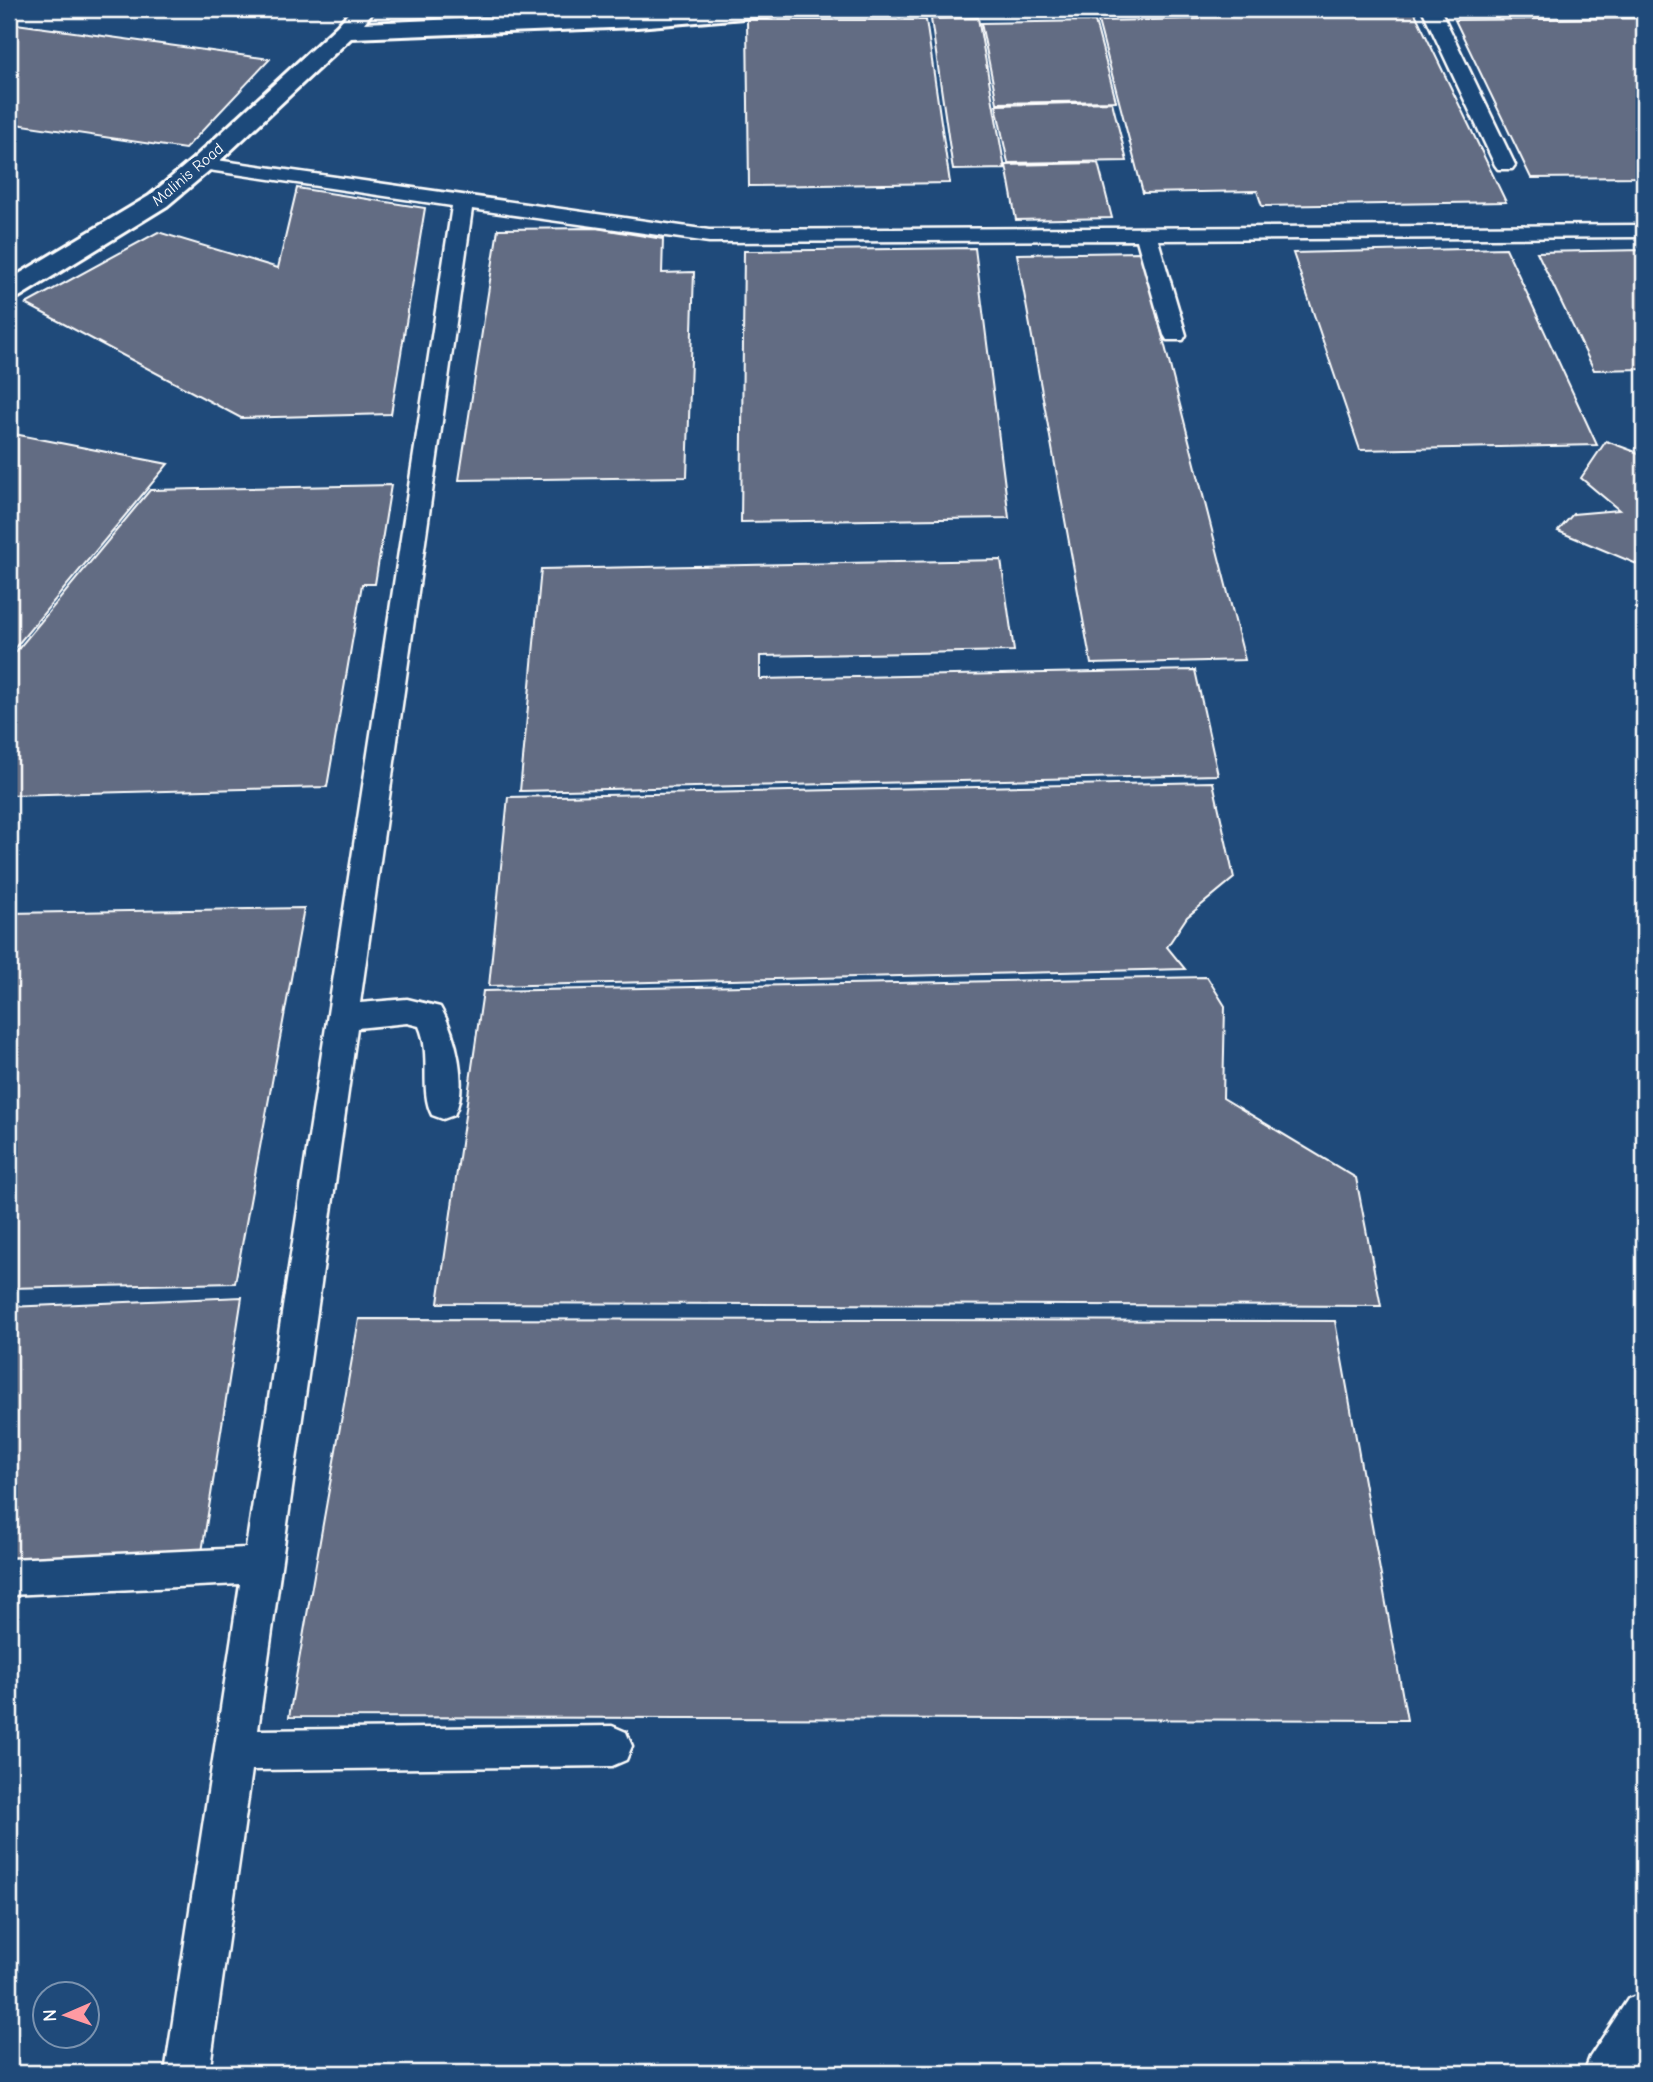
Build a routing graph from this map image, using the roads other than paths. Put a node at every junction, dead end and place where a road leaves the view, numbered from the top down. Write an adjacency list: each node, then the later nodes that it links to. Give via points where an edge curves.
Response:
1 (364, 9): 5 (main road, Malinis Road)
2 (768, 9): 4 (main road)
3 (1431, 9): 7 (lane)
4 (709, 11): 5 (main road, via 574,23)
5 (345, 31): 6 (main road, Malinis Road)
6 (202, 164): 8 (lane); 11 (main road, Malinis Road, via 158,201)
7 (1505, 165)
8 (463, 201): 10 (lane, via 709,236); 13 (lane)
9 (1644, 231): 10 (lane)
10 (1145, 232): 12 (lane)
11 (9, 291)
12 (1175, 335)
13 (342, 1017): 14 (lane, via 407,1011 429,1016 441,1043); 15 (lane)
14 (443, 1106)
15 (261, 1565): 16 (lane); 18 (lane)
16 (9, 1577)
17 (612, 1746): 18 (lane)
18 (234, 1750): 20 (lane)
19 (1644, 2015): 21 (lane)
20 (187, 2073)
21 (1606, 2073)

